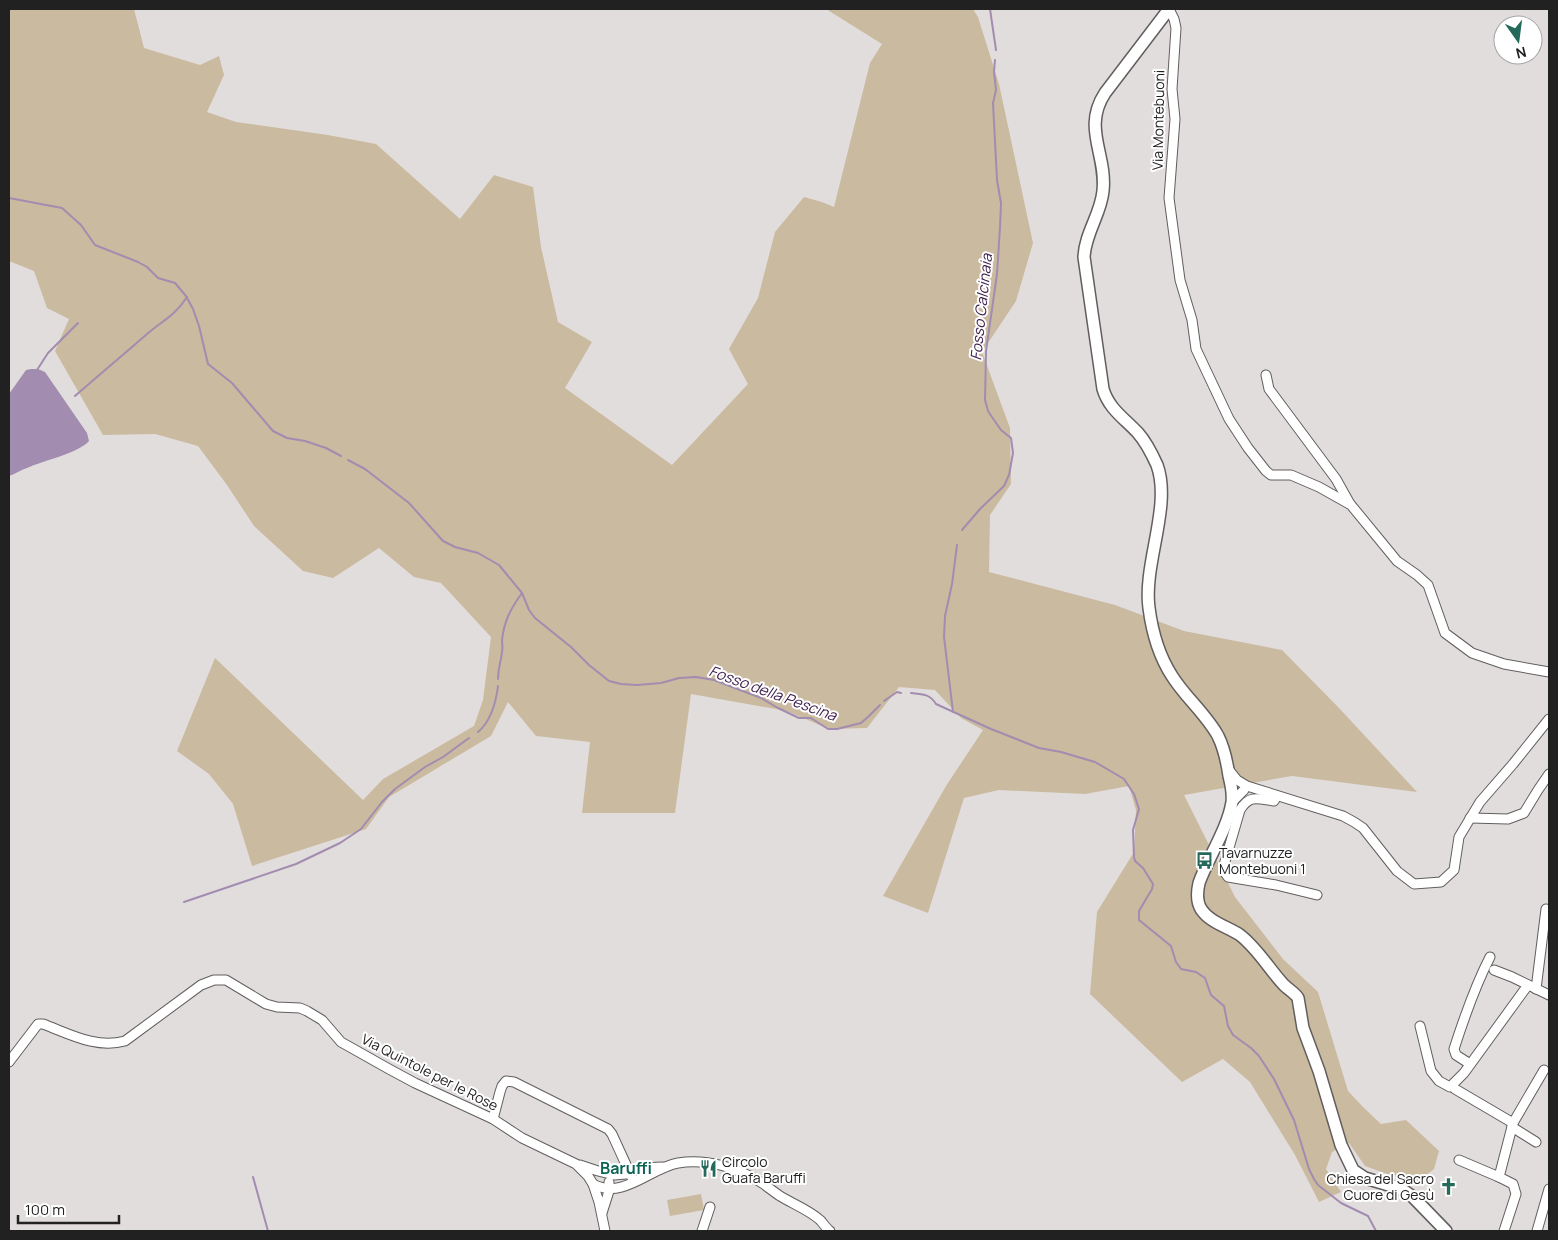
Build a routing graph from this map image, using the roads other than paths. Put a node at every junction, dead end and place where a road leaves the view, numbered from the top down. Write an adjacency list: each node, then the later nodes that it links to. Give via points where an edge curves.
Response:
1 (1169, 9): 3 (street, Via Montebuoni, via 1176,28 1172,89 1175,128 1168,198 1180,280 1192,320 1196,349 1229,419 1261,466 1272,475 1291,475); 6 (main road, via 1108,88 1097,108 1094,126 1103,190 1084,257 1102,389 1115,412 1145,442 1160,475 1160,504 1148,599 1156,640 1171,675 1218,736)
2 (1266, 375): 3 (street, via 1270,389 1336,479)
3 (1351, 505): 4 (street, Via Montebuoni, via 1397,561 1428,586 1445,633 1472,653 1504,664)
4 (1549, 672)
5 (1549, 719): 12 (street)
6 (1228, 769): 8 (main road); 9 (street)
7 (1549, 774): 12 (street, via 1524,813 1508,819)
8 (1231, 788): 9 (street); 11 (main road)
9 (1248, 788): 10 (street); 11 (street)
10 (1277, 796): 12 (street, via 1354,822 1397,871 1414,884 1441,882 1454,870 1459,837); 14 (street, via 1274,801 1258,798 1243,805)
11 (1232, 802): 13 (main road)
12 (1470, 818)
13 (1218, 838): 14 (street); 44 (main road, via 1198,883 1201,909 1242,937 1284,986 1296,994 1341,1145 1353,1170 1365,1178 1403,1190)
14 (1231, 841): 15 (street, via 1224,865 1228,877)
15 (1317, 895)
16 (1546, 909): 19 (street)
17 (1490, 957): 23 (street, via 1454,1049 1456,1055)
18 (1494, 970): 19 (street)
19 (1532, 987): 20 (street); 23 (street)
20 (1549, 995)
21 (1420, 1026): 23 (street, via 1431,1071 1438,1081 1450,1087)
22 (9, 1062): 26 (street, Via Quintole per le Rose, via 38,1024 75,1037 114,1044 125,1040 201,985 226,980 266,1004 300,1008 314,1014 341,1042 415,1083)
23 (1470, 1064)
24 (1544, 1070): 27 (street)
25 (1455, 1089): 27 (street)
26 (493, 1119): 30 (street, Via Quintole per le Rose, via 522,1138); 33 (street, via 502,1086 506,1081 512,1081 608,1129)
27 (1513, 1125): 28 (street); 34 (street)
28 (1536, 1142)
29 (1459, 1160): 34 (street)
30 (576, 1164): 32 (street); 36 (street, Via Quintole per le Rose)
31 (665, 1167): 33 (street, via 642,1168); 35 (street); 43 (street, via 681,1162 699,1162 729,1168 761,1182 818,1219)
32 (605, 1173): 33 (street); 36 (street); 37 (street)
33 (630, 1173): 35 (street)
34 (1498, 1177): 45 (street, via 1513,1184 1516,1194)
35 (634, 1182): 37 (street)
36 (593, 1184): 37 (street); 40 (street, Via Quintole per le Rose)
37 (609, 1188): 40 (street)
38 (1549, 1189): 46 (street)
39 (710, 1208): 42 (street)
40 (602, 1214): 41 (street, Via Quintole per le Rose)
41 (605, 1231)
42 (702, 1231)
43 (830, 1231)
44 (1446, 1231)
45 (1504, 1231)
46 (1537, 1231)

